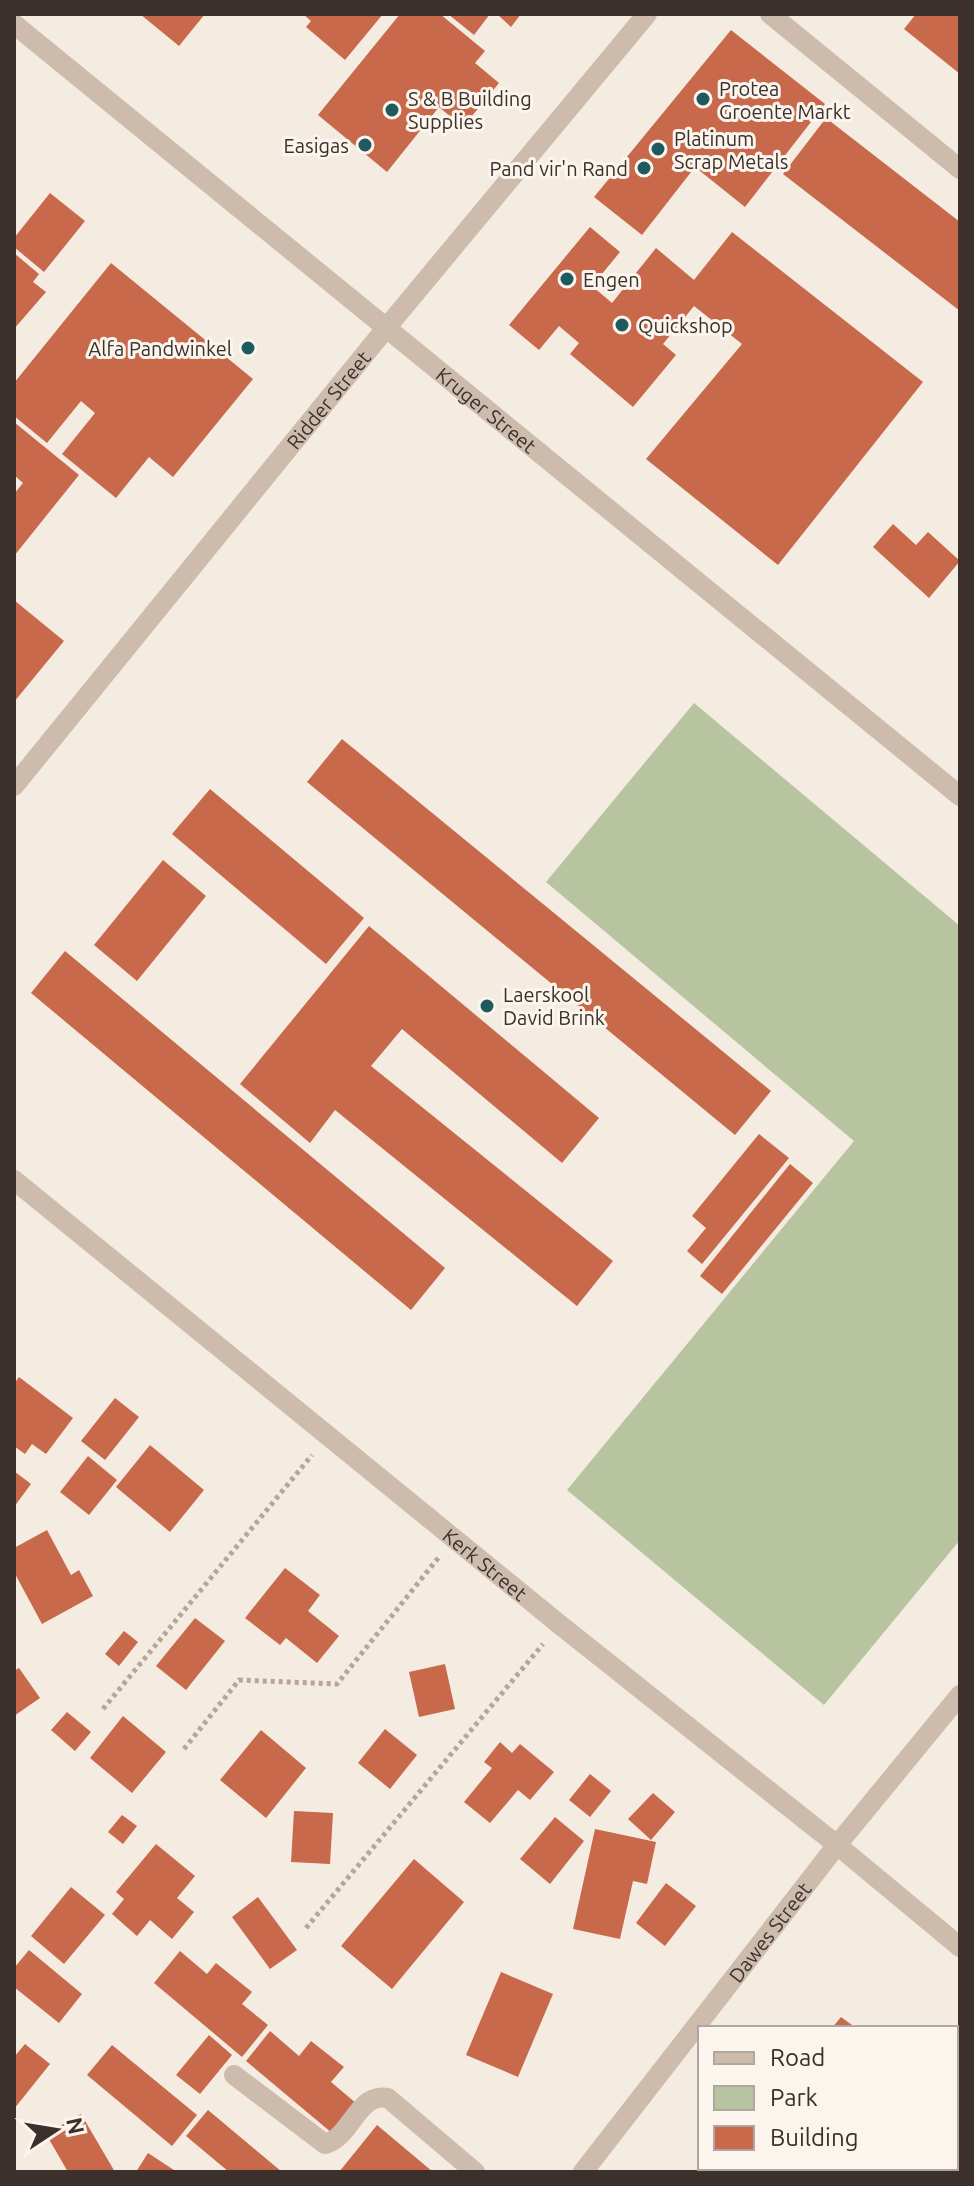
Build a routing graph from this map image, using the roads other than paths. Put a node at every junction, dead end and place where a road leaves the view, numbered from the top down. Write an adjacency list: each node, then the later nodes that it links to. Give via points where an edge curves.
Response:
1 (647, 14): 5 (street, Ridder Street)
2 (770, 14): 4 (street)
3 (14, 24): 5 (street, Kruger Street)
4 (960, 169)
5 (387, 327): 6 (street, Ridder Street); 7 (street, Kruger Street)
6 (14, 786)
7 (960, 796)
8 (14, 1180): 10 (street, Kerk Street)
9 (960, 1695): 10 (street, Dawes Street)
10 (837, 1845): 11 (street, Kerk Street); 14 (street, Dawes Street)
11 (960, 1947)
12 (234, 2075): 13 (street, via 325,2144 336,2141 370,2099 388,2098)
13 (475, 2172)
14 (583, 2172)

